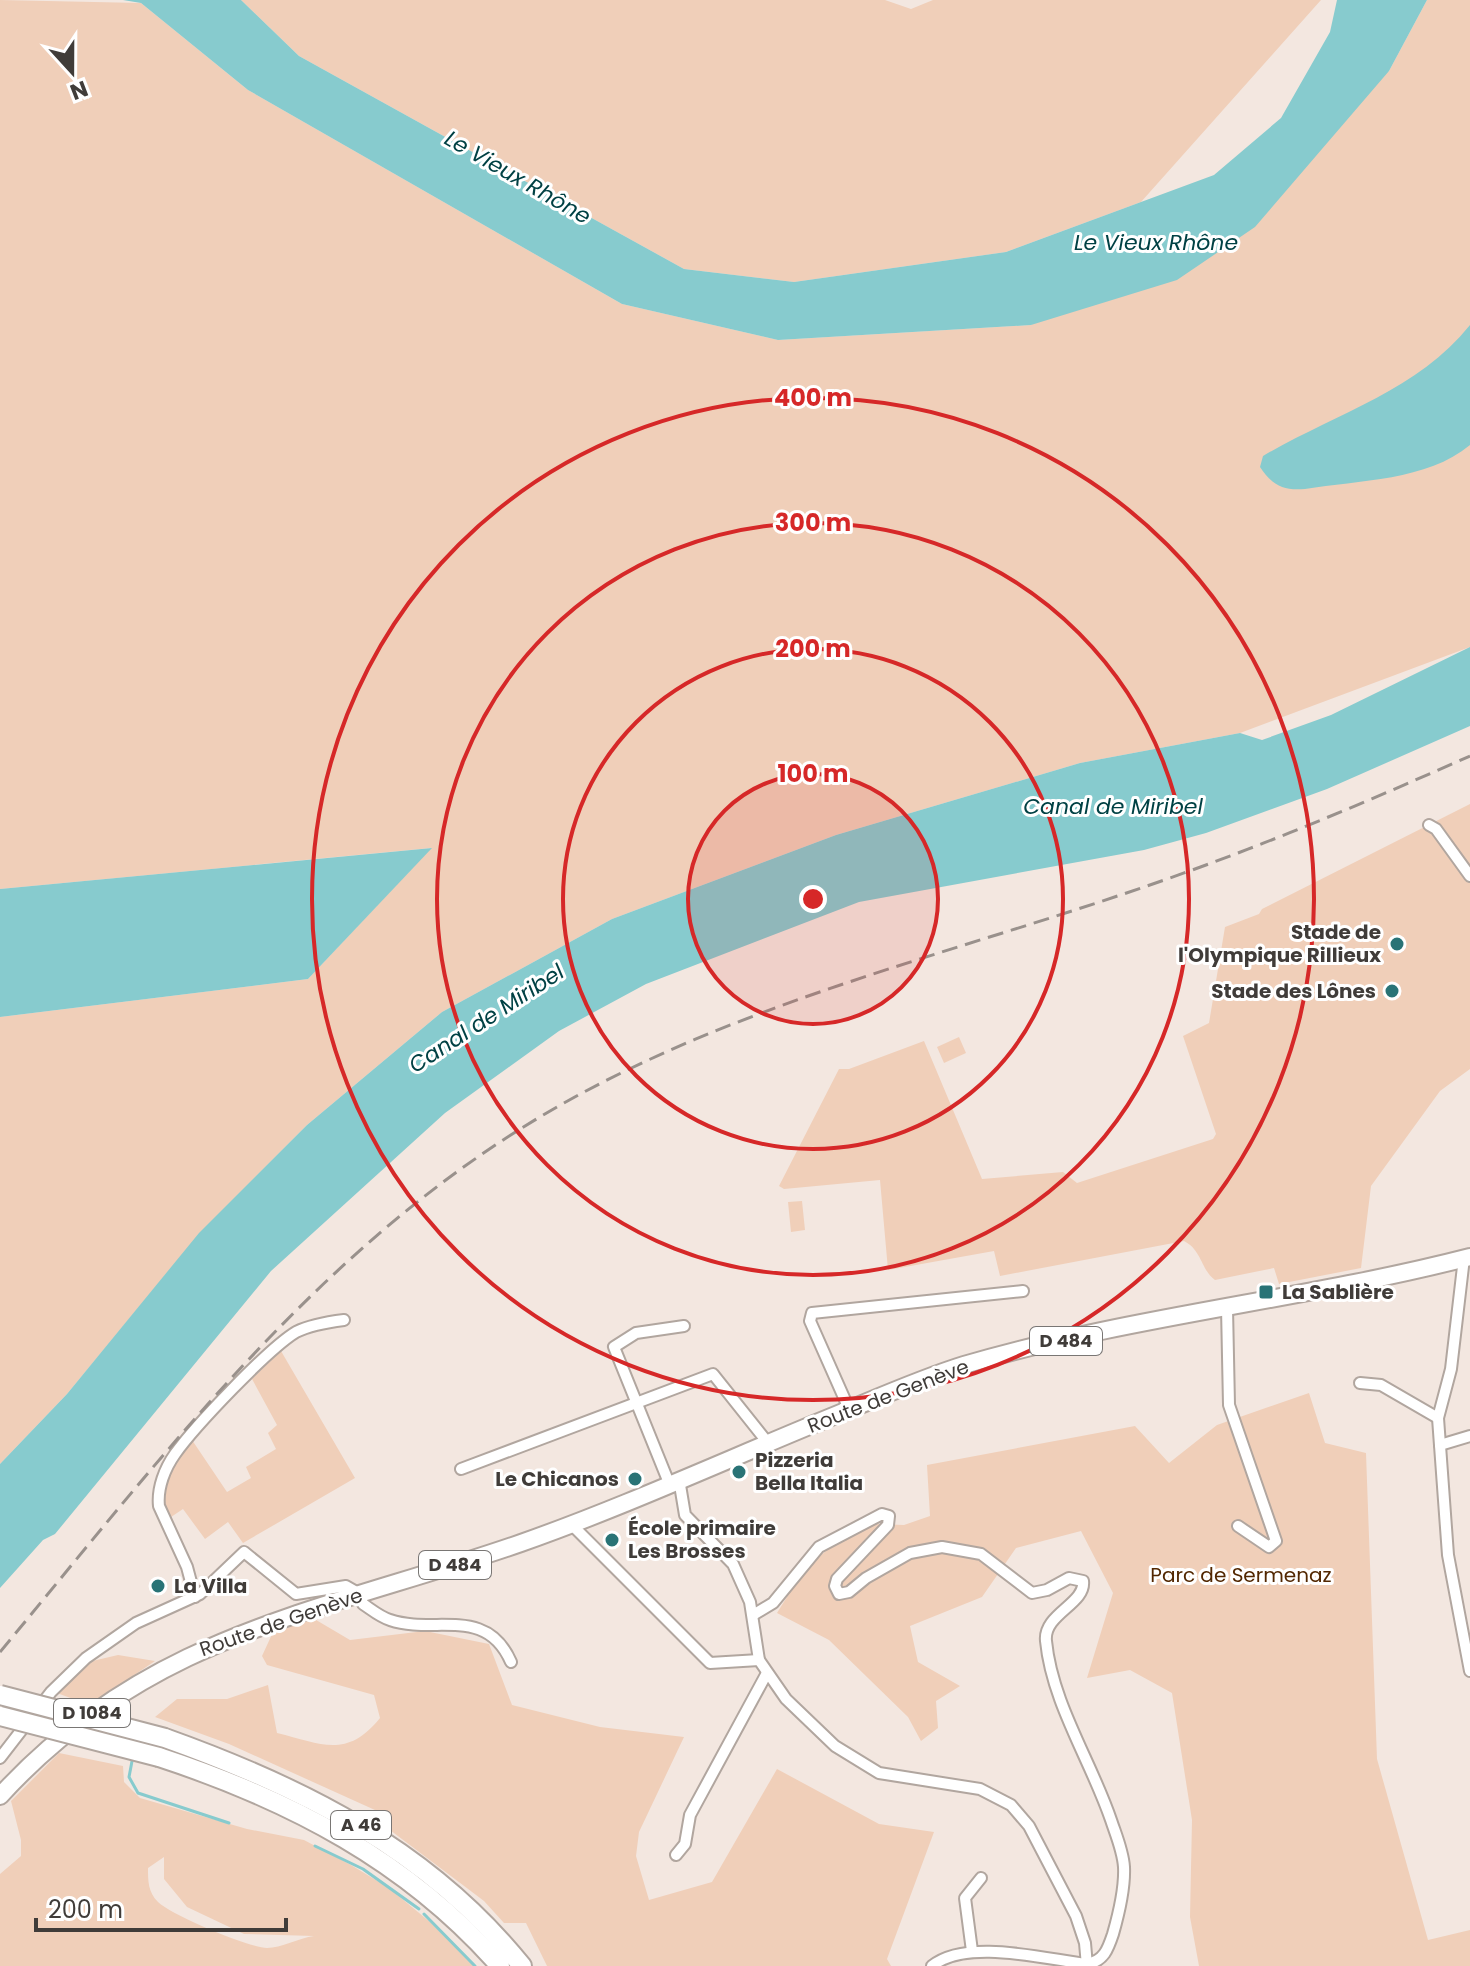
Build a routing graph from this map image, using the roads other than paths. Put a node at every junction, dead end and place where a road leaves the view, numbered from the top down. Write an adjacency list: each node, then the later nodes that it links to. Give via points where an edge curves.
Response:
1 (1429, 825): 2 (street)
2 (1470, 876)
3 (1468, 1257): 5 (street); 6 (main road, Route de Genève / D 484)
4 (1023, 1291): 11 (street, via 812,1313 810,1321)
5 (1465, 1306): 12 (street)
6 (1227, 1308): 11 (main road, Route de Genève / D 484, via 966,1365); 19 (street, via 1229,1405 1276,1541 1269,1547)
7 (344, 1320): 21 (street, via 300,1330 280,1344 167,1468 159,1506)
8 (684, 1326): 10 (street, via 628,1336 618,1343 613,1351)
9 (1360, 1383): 12 (street, via 1381,1385)
10 (635, 1403): 14 (street, via 713,1374); 16 (street); 17 (street)
11 (849, 1409): 14 (main road, Route de Genève / D 484)
12 (1438, 1418): 15 (street)
13 (1470, 1436): 15 (street)
14 (768, 1443): 17 (main road, Route de Genève / D 484)
15 (1440, 1445): 26 (street, via 1448,1555)
16 (461, 1469)
17 (674, 1481): 18 (main road, Route de Genève / D 484); 22 (street, via 685,1515 733,1564)
18 (571, 1524): 20 (main road, Route de Genève / D 484); 24 (street, via 710,1663)
19 (1238, 1526)
20 (360, 1594): 21 (street, via 346,1586 299,1596 244,1552); 23 (main road, Route de Genève / D 484); 25 (street, via 363,1604 390,1620 486,1632 502,1643)
21 (195, 1597): 30 (street, via 136,1623 86,1658 51,1692)
22 (753, 1615): 24 (street); 35 (street, via 773,1603 810,1554 882,1514 889,1516 888,1525 837,1579 839,1594 910,1553 942,1547 981,1554 1032,1593 1069,1578 1083,1581 1081,1591 1050,1624 1045,1639 1060,1696 1104,1799 1124,1867 1108,1948)
23 (198, 1650): 31 (main road, Route de Genève / D 1084, via 138,1681 68,1729)
24 (759, 1660): 27 (street)
25 (511, 1662)
26 (1470, 1671)
27 (767, 1673): 32 (street, via 690,1815 685,1844); 35 (street, via 786,1699 857,1763 879,1773 980,1789 1011,1805 1029,1826 1076,1916)
28 (0, 1695): 37 (highway, A 46, bridge, via 165,1738 296,1791 393,1845 475,1913)
29 (0, 1716): 36 (highway, A 46, bridge, via 159,1757 260,1794 364,1848 434,1899)
30 (0, 1758)
31 (0, 1796)
32 (676, 1855)
33 (981, 1878): 34 (street, via 965,1898)
34 (972, 1951): 35 (street); 38 (street)
35 (1087, 1965)
36 (500, 1966)
37 (522, 1966)
38 (932, 1966)

